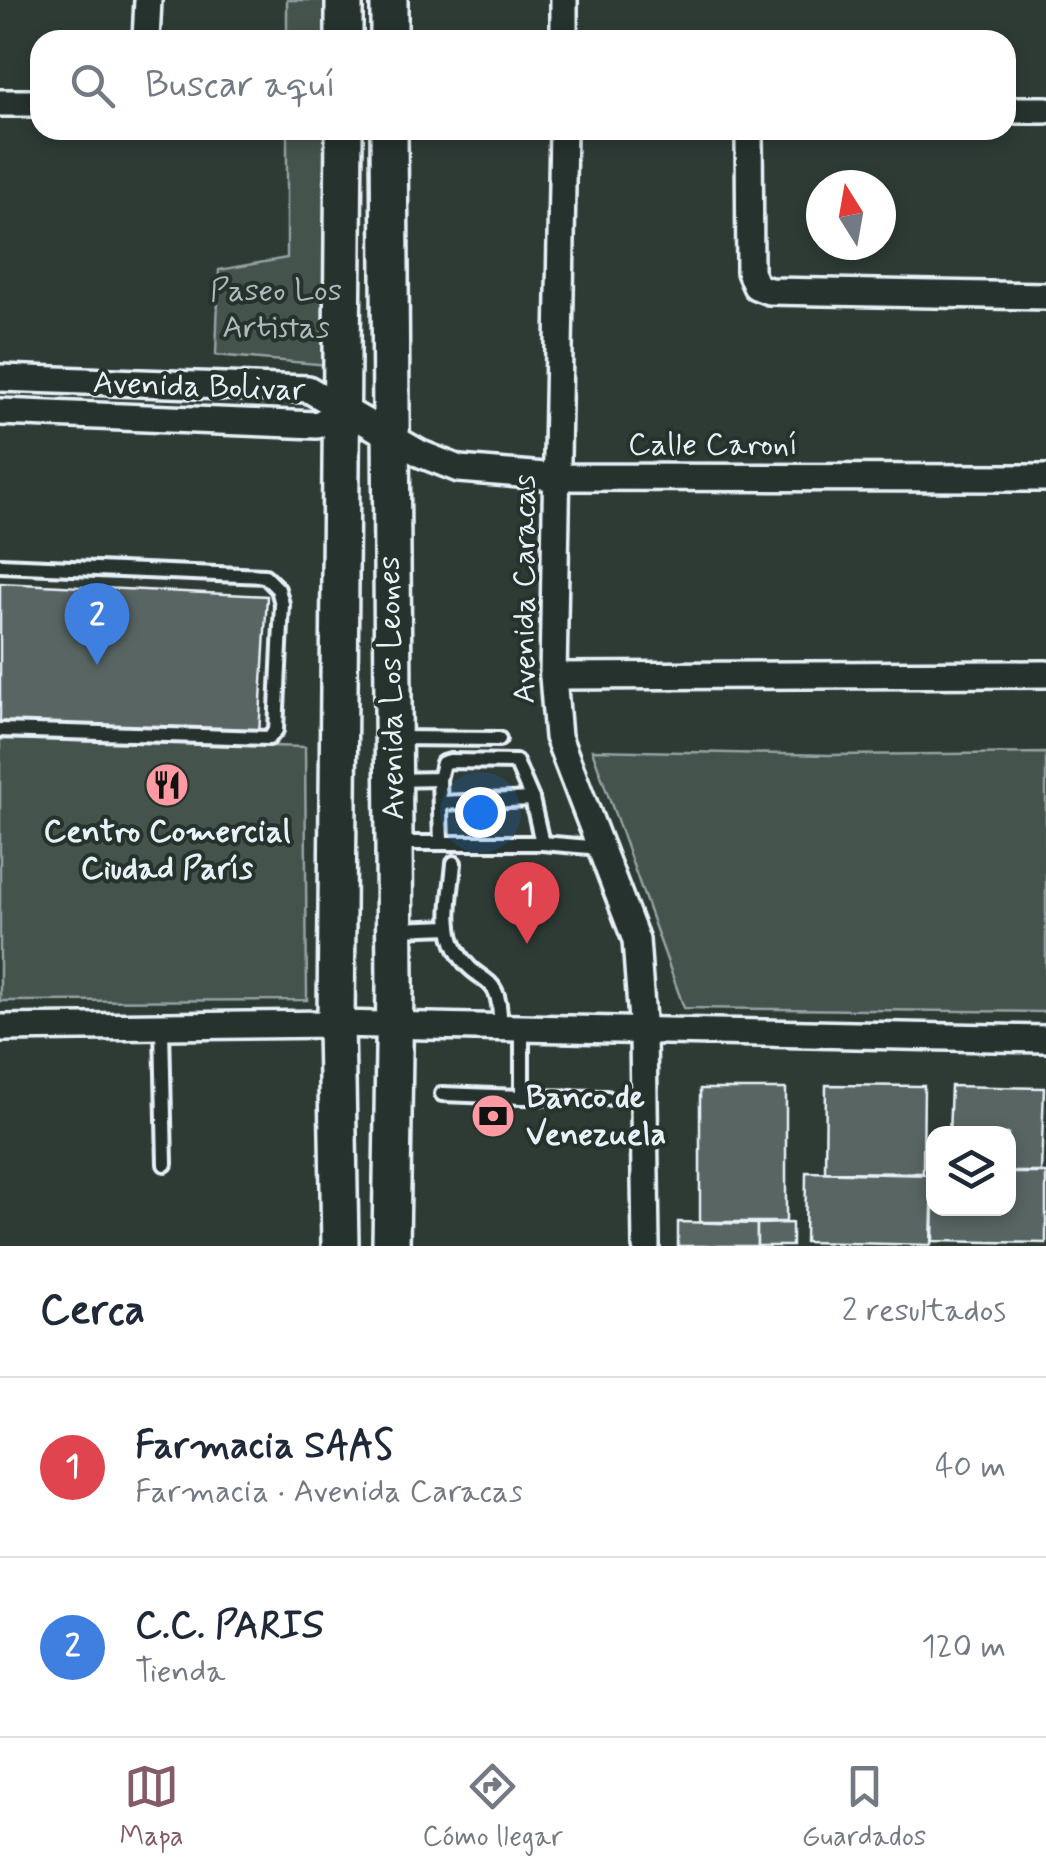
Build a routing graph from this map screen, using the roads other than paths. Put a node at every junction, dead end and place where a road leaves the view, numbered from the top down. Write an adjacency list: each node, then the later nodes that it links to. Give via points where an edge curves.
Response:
1 (148, 0): 5 (street)
2 (344, 0): 6 (street)
3 (389, 0): 7 (street)
4 (564, 0): 8 (street)
5 (146, 30)
6 (344, 30)
7 (389, 30)
8 (564, 30)
9 (0, 103): 10 (street)
10 (30, 103)
11 (1016, 110): 12 (street)
12 (1046, 110)
13 (344, 140): 20 (street, Avenida Los Leones)
14 (389, 140): 21 (street, Avenida Los Leones)
15 (562, 140): 22 (street, Avenida Caracas)
16 (749, 140): 17 (street, via 750,272 756,286)
17 (1046, 296)
18 (0, 378): 20 (street, Avenida Bolivar, via 308,389)
19 (0, 412): 20 (street, Avenida Bolivar, via 318,425)
20 (343, 412): 21 (street, Calle Caroní); 41 (street, Avenida Los Leones)
21 (390, 434): 22 (street, Calle Caroní, via 460,468); 28 (street, Avenida Los Leones)
22 (557, 477): 23 (street, Calle Caroní); 26 (street, Avenida Caracas)
23 (1046, 478)
24 (0, 565): 27 (lane, via 266,576 282,604 276,730 268,738)
25 (1046, 674): 26 (street)
26 (554, 676): 37 (street, Avenida Caracas, via 558,736)
27 (0, 730)
28 (392, 738): 29 (lane); 31 (street, Avenida Los Leones)
29 (499, 740)
30 (439, 779): 31 (lane); 32 (lane, via 450,760 516,762); 33 (lane)
31 (393, 780): 35 (street, Avenida Los Leones)
32 (532, 799): 33 (lane); 36 (lane)
33 (440, 803): 34 (lane)
34 (441, 842): 35 (lane); 36 (lane)
35 (394, 843): 40 (street, Avenida Los Leones)
36 (542, 843): 37 (lane)
37 (601, 848): 46 (street, Avenida Caracas, via 636,940)
38 (454, 863): 39 (lane)
39 (450, 927): 40 (lane); 45 (lane, via 458,952 494,984)
40 (394, 930): 44 (street, Avenida Los Leones)
41 (336, 1024): 43 (street); 44 (street); 52 (street, Avenida Los Leones)
42 (0, 1028): 43 (street)
43 (162, 1028): 51 (lane)
44 (392, 1028): 45 (street); 53 (street, Avenida Los Leones)
45 (511, 1029): 46 (street); 49 (lane)
46 (643, 1034): 47 (street); 54 (street, Avenida Caracas)
47 (1046, 1039)
48 (442, 1094): 49 (lane)
49 (522, 1097): 50 (lane)
50 (606, 1098)
51 (165, 1164)
52 (340, 1246)
53 (391, 1246)
54 (646, 1246)

